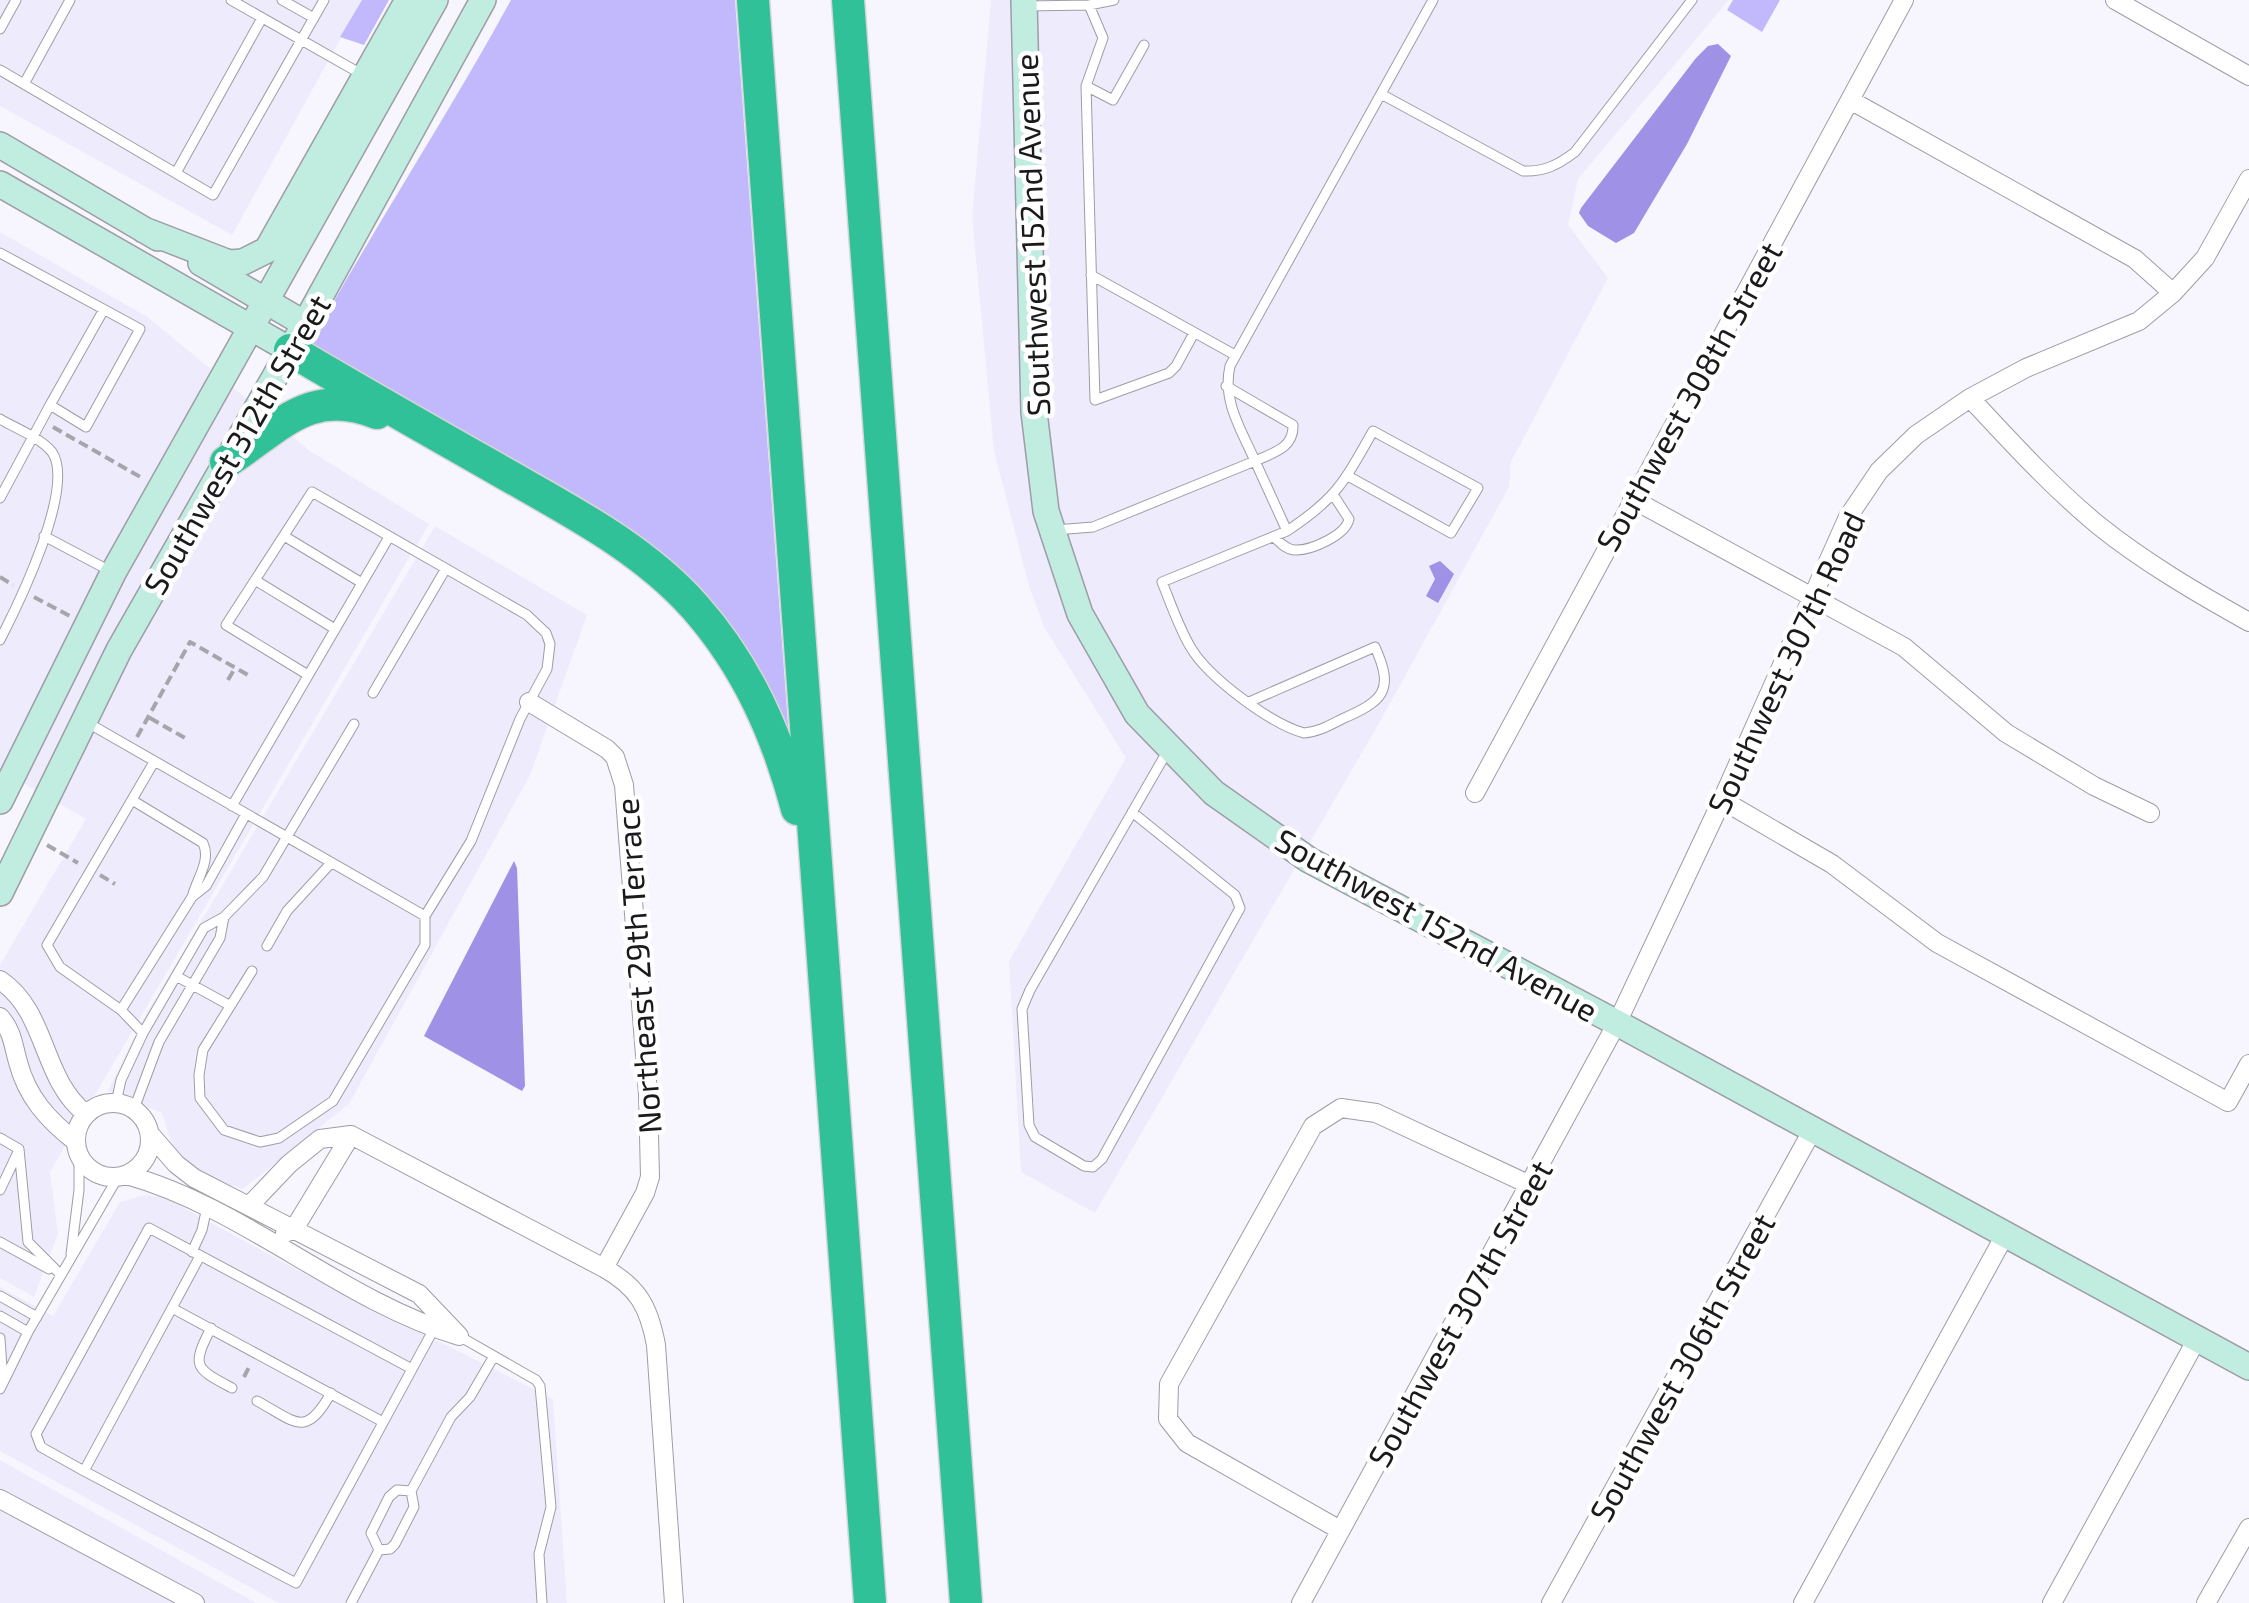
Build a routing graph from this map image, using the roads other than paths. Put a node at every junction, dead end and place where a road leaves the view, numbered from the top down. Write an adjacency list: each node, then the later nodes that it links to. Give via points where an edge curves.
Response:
1 (16, 0): 20 (lane)
2 (70, 0): 26 (lane)
3 (231, 0): 18 (lane)
4 (282, 0): 19 (lane)
5 (324, 0): 19 (lane)
6 (408, 0): 25 (street)
7 (435, 0): 38 (street, Southwest 312th Street)
8 (483, 0): 42 (street, Southwest 312th Street)
9 (753, 0): 87 (highway)
10 (848, 0): 158 (highway)
11 (1114, 0): 17 (lane)
12 (1433, 0): 28 (lane)
13 (1692, 0): 28 (lane, via 1559,165 1522,170)
14 (1904, 0): 29 (street, Southwest 308th Street)
15 (2116, 0): 24 (street)
16 (1024, 3): 17 (lane); 56 (street, Southwest 152nd Avenue, via 1034,412)
17 (1090, 5): 27 (lane, via 1104,38)
18 (262, 18): 21 (lane); 31 (lane)
19 (314, 18): 21 (lane)
20 (0, 29)
21 (302, 40): 25 (lane); 31 (lane, via 213,195)
22 (1144, 45): 27 (lane, via 1112,100)
23 (0, 70): 26 (lane)
24 (2249, 76)
25 (366, 77): 34 (street, via 275,239 258,256 229,263)
26 (24, 84): 31 (lane)
27 (1086, 86): 36 (lane)
28 (1381, 94): 43 (lane)
29 (1850, 100): 37 (street, via 2135,259); 55 (street, Southwest 308th Street)
30 (0, 145): 34 (street)
31 (176, 173)
32 (2249, 179): 37 (street, Southwest 307th Road, via 2205,258)
33 (0, 184): 40 (street)
34 (144, 230): 38 (street)
35 (0, 253): 39 (lane)
36 (1091, 275): 41 (lane); 41 (lane, via 1095,400 1169,373)
37 (2173, 293): 45 (street, Southwest 307th Road, via 2139,321)
38 (268, 302): 40 (street, Southwest 312th Street); 42 (street)
39 (102, 311): 46 (lane); 46 (lane, via 140,329 86,427)
40 (252, 329): 42 (street); 63 (street, Southwest 312th Street)
41 (1194, 333): 43 (lane)
42 (297, 337): 49 (highway); 51 (street, Southwest 312th Street)
43 (1235, 355): 44 (lane)
44 (1226, 386): 50 (lane); 50 (lane, via 1292,425 1288,445)
45 (1970, 398): 66 (street, Southwest 307th Road, via 1879,471 1848,517); 67 (street, via 2099,526)
46 (50, 405): 48 (lane)
47 (0, 419): 48 (lane)
48 (34, 440): 54 (lane); 58 (lane, via 47,447 59,468)
49 (452, 444): 51 (highway, via 356,404 327,403 297,412); 87 (highway, via 598,529 694,605 765,710)
50 (1255, 461): 56 (lane, via 1093,527); 57 (lane)
51 (226, 462): 74 (street, Southwest 312th Street)
52 (1348, 476): 52 (lane, via 1374,431 1478,488 1451,533); 53 (lane)
53 (1334, 496): 57 (lane); 60 (lane, via 1349,518 1341,533 1298,550)
54 (0, 498)
55 (1632, 499): 66 (street); 78 (street, Southwest 308th Street)
56 (1052, 530): 76 (street, Southwest 152nd Avenue, via 1080,614 1137,714)
57 (1287, 531): 60 (lane)
58 (44, 536): 63 (lane); 69 (lane)
59 (284, 536): 61 (lane, via 312,492); 64 (lane); 65 (lane)
60 (1274, 536): 73 (lane, via 1162,582 1196,654)
61 (389, 538): 62 (lane); 65 (lane)
62 (445, 570): 71 (lane); 72 (lane, via 527,615 546,633 547,669)
63 (113, 573): 81 (street, Southwest 312th Street)
64 (255, 580): 68 (lane); 70 (lane, via 226,625)
65 (362, 583): 68 (lane)
66 (1813, 597): 80 (street, Southwest 307th Road); 84 (street, via 1904,647 2006,733)
67 (2248, 618)
68 (335, 628): 70 (lane)
69 (1, 636)
70 (308, 675): 82 (lane)
71 (373, 693)
72 (529, 702): 91 (lane, via 471,841); 126 (street, Northeast 29th Terrace, via 607,749 624,785 651,1155 648,1186)
73 (1249, 702): 73 (lane, via 1293,730 1312,732 1371,706 1385,686 1385,669 1375,647)
74 (85, 721): 77 (lane); 89 (street, Southwest 312th Street)
75 (354, 724): 86 (lane)
76 (1169, 747): 83 (lane); 101 (street, Southwest 152nd Avenue, via 1214,793 1308,860)
77 (154, 762): 79 (lane); 82 (lane)
78 (1476, 793)
79 (132, 800): 90 (lane, via 204,843 205,863); 99 (lane, via 47,945 60,967)
80 (1722, 800): 101 (street, Southwest 307th Road); 103 (street, via 1832,864 1937,943 2228,1102)
81 (0, 801)
82 (232, 806): 85 (lane)
83 (1132, 812): 83 (lane, via 1022,1009 1030,1125 1035,1137 1084,1166 1102,1160 1240,908 1235,895)
84 (2150, 813)
85 (246, 814): 86 (lane); 90 (lane, via 206,886)
86 (286, 836): 88 (lane); 92 (lane, via 264,877)
87 (816, 853): 157 (highway)
88 (331, 863): 91 (lane); 93 (lane)
89 (0, 893)
90 (192, 897): 99 (lane)
91 (425, 916): 98 (lane, via 425,945 333,1100 279,1138 260,1142 224,1130 200,1098 203,1050)
92 (224, 917): 95 (lane, via 204,928); 97 (lane, via 220,938)
93 (267, 946)
94 (252, 971): 98 (lane)
95 (176, 976): 97 (lane); 102 (lane)
96 (0, 980): 106 (street, via 26,1003 57,1078)
97 (192, 985): 98 (lane); 105 (lane, via 159,1042)
98 (229, 1006)
99 (122, 1010): 102 (lane)
100 (0, 1017): 111 (street, via 34,1099)
101 (1617, 1023): 107 (street, Southwest 152nd Avenue); 116 (street, Southwest 307th Street)
102 (143, 1033): 104 (lane)
103 (2249, 1064)
104 (116, 1103): 105 (street); 106 (street)
105 (134, 1109): 108 (street)
106 (86, 1114): 111 (street)
107 (1812, 1131): 122 (street, Southwest 152nd Avenue); 160 (street, Southwest 306th Street)
108 (150, 1134): 114 (street, via 147,1156); 118 (street, via 184,1172)
109 (351, 1135): 113 (street, via 320,1139); 115 (street); 126 (street)
110 (0, 1138): 112 (lane)
111 (77, 1148): 114 (street, via 98,1175); 125 (lane)
112 (19, 1149): 117 (lane); 127 (lane, via 28,1242)
113 (301, 1154): 115 (street, via 318,1160); 118 (street)
114 (122, 1176): 119 (street, via 162,1184); 125 (lane)
115 (323, 1180): 120 (street)
116 (1530, 1185): 150 (street, Southwest 307th Street); 150 (street, via 1376,1113 1341,1108 1313,1126 1169,1384 1168,1418 1187,1443)
117 (0, 1190)
118 (249, 1206): 120 (street)
119 (207, 1207): 121 (street); 124 (lane)
120 (294, 1229): 121 (street); 132 (street, via 419,1294)
121 (254, 1234): 132 (street)
122 (2005, 1235): 137 (street, Southwest 152nd Avenue); 161 (street)
123 (0, 1242): 127 (lane)
124 (196, 1254): 129 (lane); 140 (lane); 146 (lane, via 148,1228 38,1426 42,1447)
125 (70, 1257): 127 (lane)
126 (604, 1268): 156 (street, via 635,1290 651,1319)
127 (60, 1275): 131 (lane)
128 (0, 1296): 131 (lane)
129 (172, 1308): 133 (lane); 146 (lane)
130 (0, 1316): 134 (lane)
131 (37, 1317): 134 (lane)
132 (438, 1322): 135 (street); 140 (lane)
133 (210, 1328): 142 (lane, via 198,1363); 143 (lane)
134 (28, 1332): 141 (lane)
135 (460, 1336): 138 (lane)
136 (0, 1338): 141 (lane)
137 (2197, 1339): 139 (street, Southwest 152nd Avenue); 162 (street)
138 (494, 1356): 147 (lane); 155 (lane, via 536,1380 542,1392 551,1507 539,1554)
139 (2249, 1368)
140 (412, 1370): 145 (lane)
141 (2, 1388)
142 (232, 1388)
143 (331, 1393): 144 (lane, via 306,1423); 145 (lane)
144 (257, 1402)
145 (383, 1422): 146 (lane, via 296,1583)
146 (84, 1471)
147 (411, 1491): 151 (lane, via 414,1507 395,1544); 151 (lane, via 396,1490 385,1503 371,1534)
148 (0, 1499): 153 (street)
149 (2249, 1528): 152 (street)
150 (1340, 1530): 159 (street, Southwest 307th Street)
151 (379, 1550): 154 (lane)
152 (2209, 1602)
153 (194, 1603)
154 (352, 1603)
155 (542, 1603)
156 (674, 1603)
157 (870, 1603)
158 (966, 1603)
159 (1301, 1603)
160 (1551, 1603)
161 (1803, 1603)
162 (2052, 1603)

